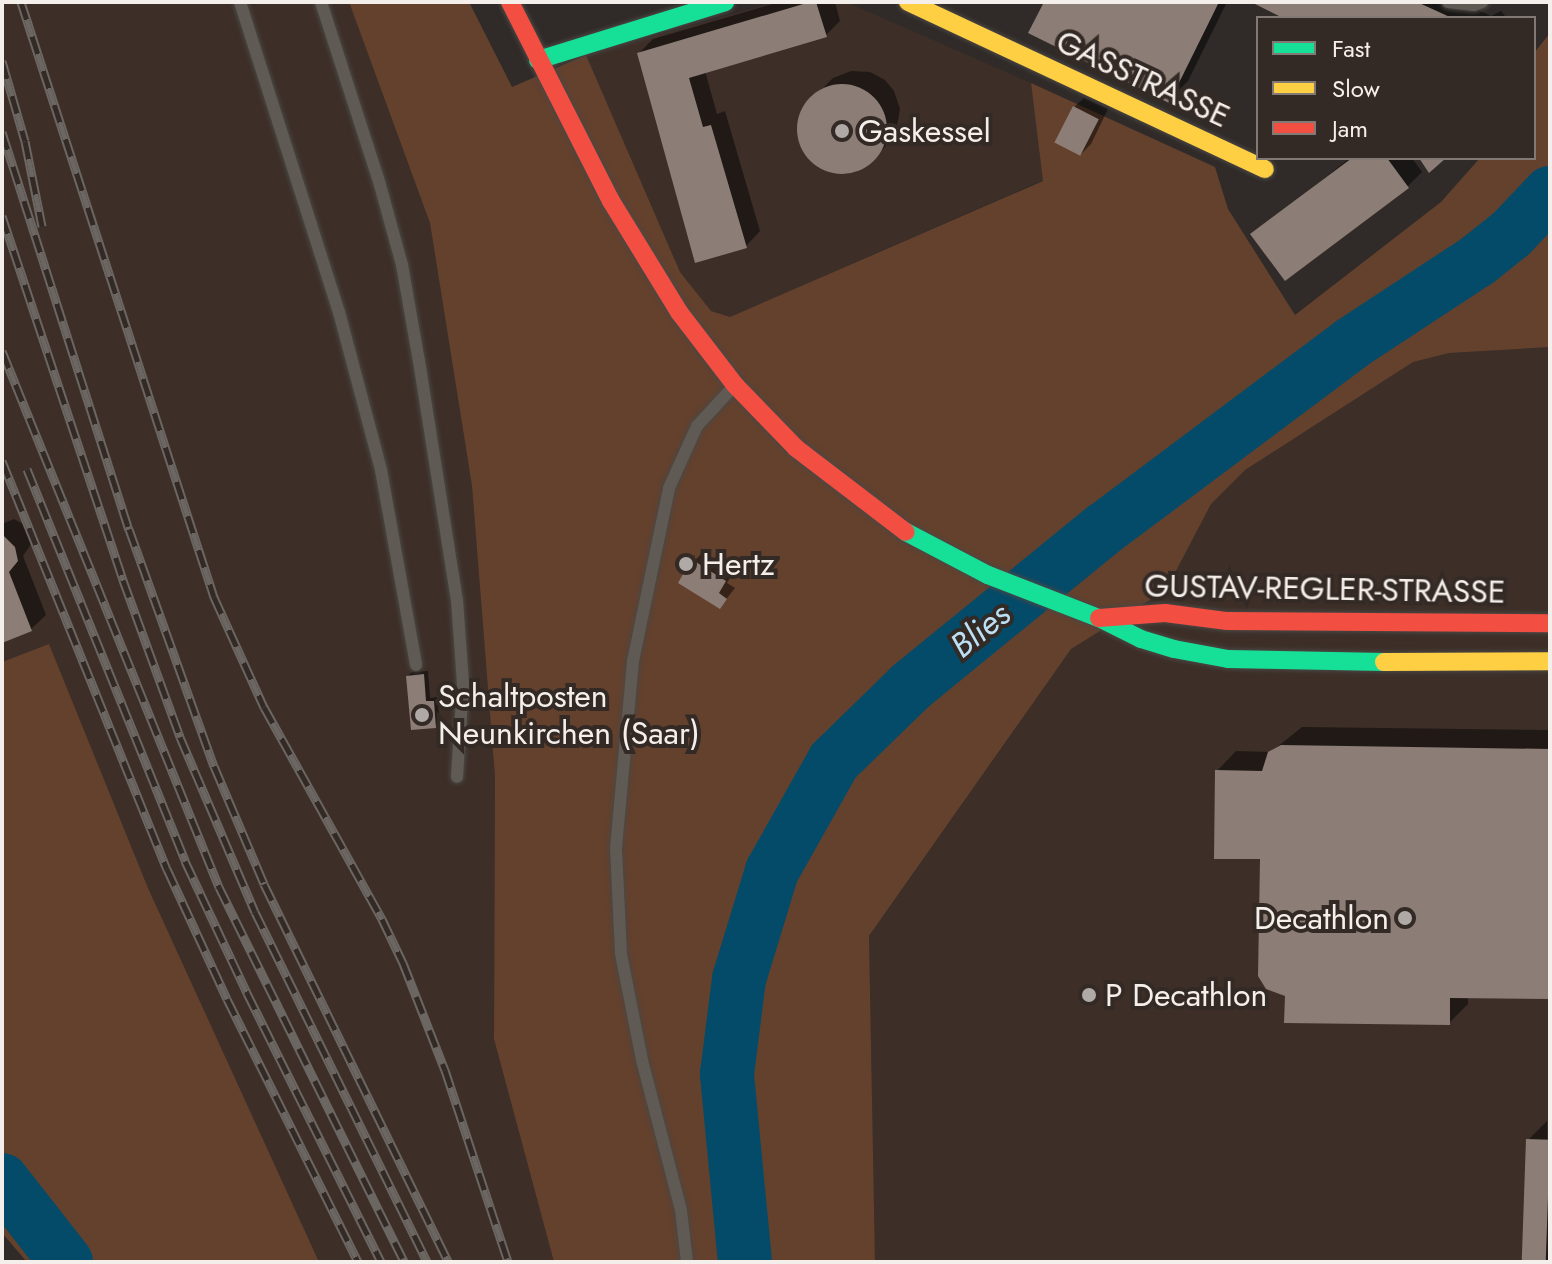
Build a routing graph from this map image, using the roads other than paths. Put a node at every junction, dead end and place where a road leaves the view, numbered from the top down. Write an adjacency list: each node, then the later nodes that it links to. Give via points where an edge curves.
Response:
1 (240, 2): 15 (lane, via 326,267 378,455)
2 (321, 2): 17 (lane, via 402,265 419,361 457,600 463,684)
3 (510, 2): 8 (main road, GUSTAV-REGLER-STRASSE)
4 (725, 2): 8 (main road)
5 (908, 2): 9 (main road, GASSTRASSE)
6 (1448, 2): 7 (lane)
7 (1482, 2)
8 (538, 60): 10 (main road, GUSTAV-REGLER-STRASSE, via 635,245)
9 (1265, 169)
10 (735, 385): 11 (main road, GUSTAV-REGLER-STRASSE, via 796,448 887,520 988,575); 18 (lane, via 697,426 669,488 633,661 616,848 621,954 681,1210)
11 (1099, 618): 12 (main road, GUSTAV-REGLER-STRASSE, via 1165,613 1227,621); 13 (main road, GUSTAV-REGLER-STRASSE, via 1141,639)
12 (1550, 623)
13 (1228, 659): 14 (main road, GUSTAV-REGLER-STRASSE); 16 (main road)
14 (1550, 661)
15 (416, 665)
16 (1311, 680)
17 (457, 777)
18 (687, 1262)

